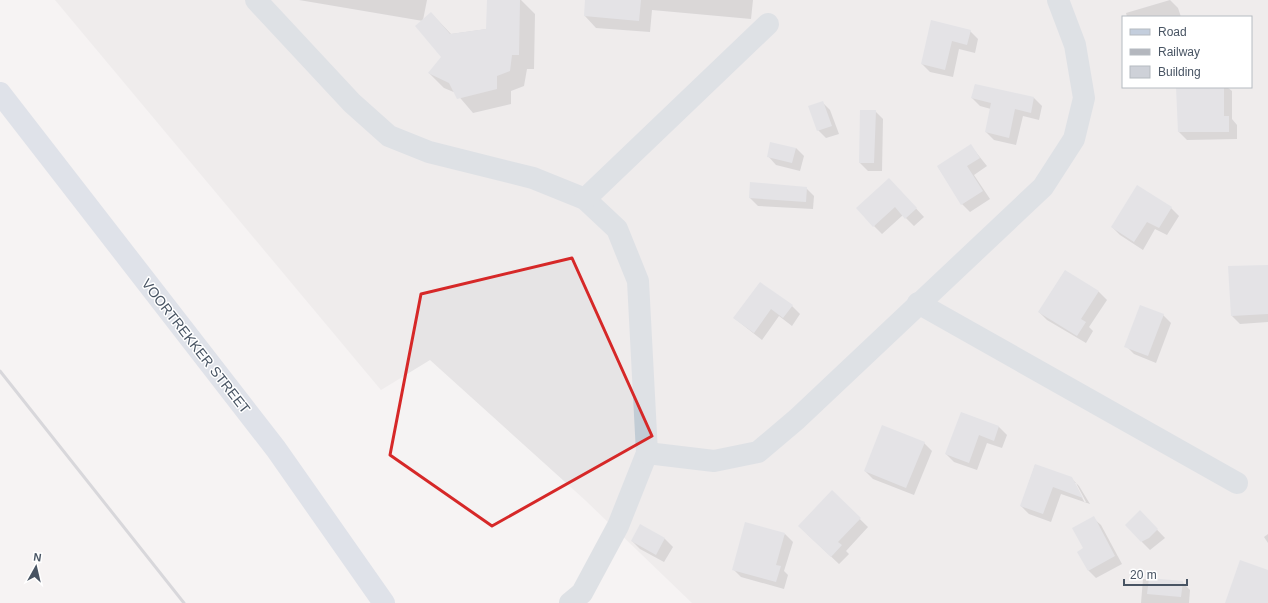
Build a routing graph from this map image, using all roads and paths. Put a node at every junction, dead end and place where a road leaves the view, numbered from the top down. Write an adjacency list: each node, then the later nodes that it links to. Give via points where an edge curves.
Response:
1 (256, 0): 5 (street, via 352,103 389,136 429,152 533,178)
2 (1058, 0): 6 (street, via 1076,45 1084,98 1074,140 1044,187)
3 (768, 24): 5 (street)
4 (0, 93): 9 (main road, VOORTREKKER STREET, via 276,450)
5 (585, 199): 7 (street, via 617,229 638,280)
6 (918, 303): 7 (street, via 797,419 758,452 714,462); 8 (street)
7 (648, 453): 10 (street, via 618,526 582,593)
8 (1237, 483)
9 (384, 603)
10 (570, 603)

